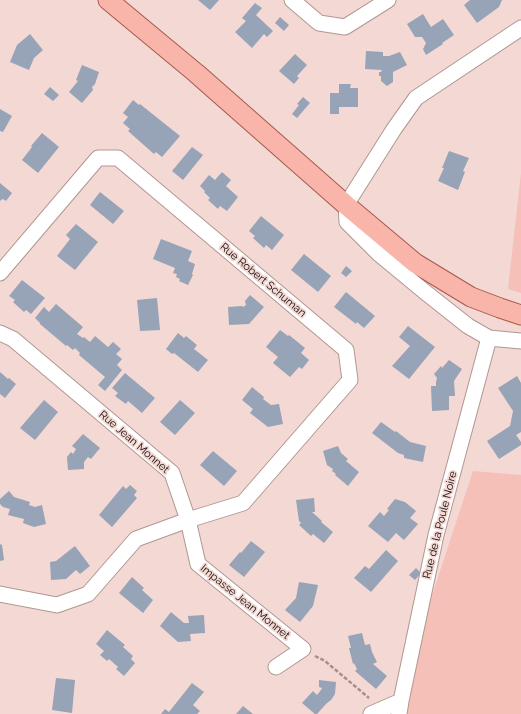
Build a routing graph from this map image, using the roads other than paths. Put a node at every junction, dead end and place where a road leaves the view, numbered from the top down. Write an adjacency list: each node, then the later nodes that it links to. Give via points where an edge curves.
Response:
1 (108, 0): 5 (main road, via 196,73)
2 (292, 0): 3 (street, via 319,23 344,27)
3 (388, 0)
4 (521, 28): 5 (street, via 416,98)
5 (346, 205): 7 (main road, via 415,263 471,297); 9 (street, via 347,222 379,254 468,326)
6 (0, 273): 11 (street, Rue Robert Schuman, via 98,158 118,158 346,350 350,380 243,503)
7 (521, 315)
8 (0, 333): 11 (street, Rue Jean Monnet, via 13,339 172,473)
9 (489, 338): 10 (street); 14 (street, Rue de la Poule Noire, via 436,536)
10 (521, 341)
11 (188, 520): 12 (street, via 136,539 88,594 57,605); 13 (street, Impasse Jean Monnet, via 198,564 303,650)
12 (0, 594)
13 (276, 667)
14 (400, 707): 15 (street)
15 (376, 712)

